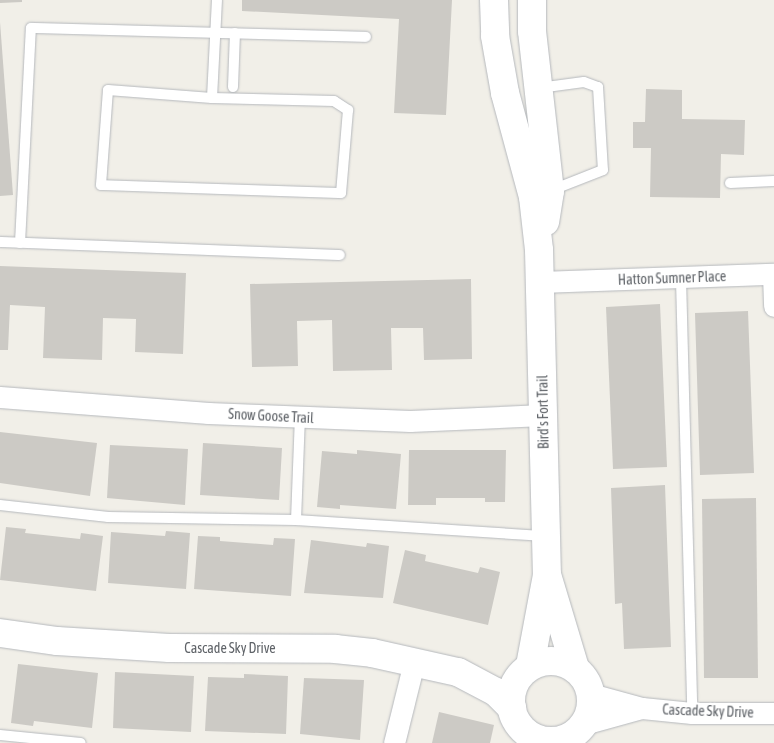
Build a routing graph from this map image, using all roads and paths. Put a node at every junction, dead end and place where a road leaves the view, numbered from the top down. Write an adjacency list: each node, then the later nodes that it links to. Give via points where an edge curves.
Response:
1 (217, 0): 4 (lane)
2 (494, 0): 12 (street, Bird's Fort Trail, via 495,36 505,94)
3 (532, 0): 8 (street, Bird's Fort Trail)
4 (216, 33): 5 (lane); 9 (lane); 14 (lane, via 31,28)
5 (234, 33): 6 (lane); 7 (lane)
6 (366, 37)
7 (233, 87)
8 (538, 88): 12 (street, Bird's Fort Trail); 12 (lane, via 584,82 598,87 603,170)
9 (212, 98): 9 (lane, via 334,101 348,110 341,193 101,185 108,90)
10 (774, 181): 11 (lane)
11 (730, 183)
12 (542, 194): 18 (street, Bird's Fort Trail)
13 (0, 242): 14 (lane)
14 (20, 243): 15 (lane)
15 (340, 255)
16 (773, 270): 17 (street, Hatton Sumner Place); 19 (street, Hatton Sumner Place)
17 (681, 279): 18 (street, Hatton Sumner Place); 34 (lane)
18 (540, 282): 21 (street, Bird's Fort Trail)
19 (774, 306)
20 (0, 397): 22 (street, Snow Goose Trail)
21 (543, 415): 22 (street, Snow Goose Trail, via 410,422); 25 (street, Bird's Fort Trail)
22 (300, 417): 24 (lane)
23 (0, 505): 24 (lane, via 108,517)
24 (296, 520): 25 (lane)
25 (546, 536): 26 (street, Bird's Fort Trail)
26 (547, 574): 29 (street, Bird's Fort Trail); 30 (street, Bird's Fort Trail)
27 (0, 633): 28 (street, Cascade Sky Drive, via 57,641 169,648 335,649)
28 (414, 662): 31 (street, Cascade Sky Drive); 40 (street)
29 (529, 667): 30 (street, via 553,660); 31 (street, Cascade Sky Drive); 36 (street, via 514,685)
30 (575, 668): 32 (street, via 583,675)
31 (458, 672): 36 (street, Cascade Sky Drive, via 496,692)
32 (591, 694): 33 (street, Cascade Sky Drive); 37 (street, via 592,704)
33 (642, 708): 34 (street, Cascade Sky Drive); 37 (street, Cascade Sky Drive)
34 (692, 713): 35 (street, Cascade Sky Drive)
35 (774, 713)
36 (517, 725): 37 (street, via 539,739 558,740)
37 (576, 733)
38 (0, 735): 39 (lane)
39 (81, 743)
40 (394, 743)

